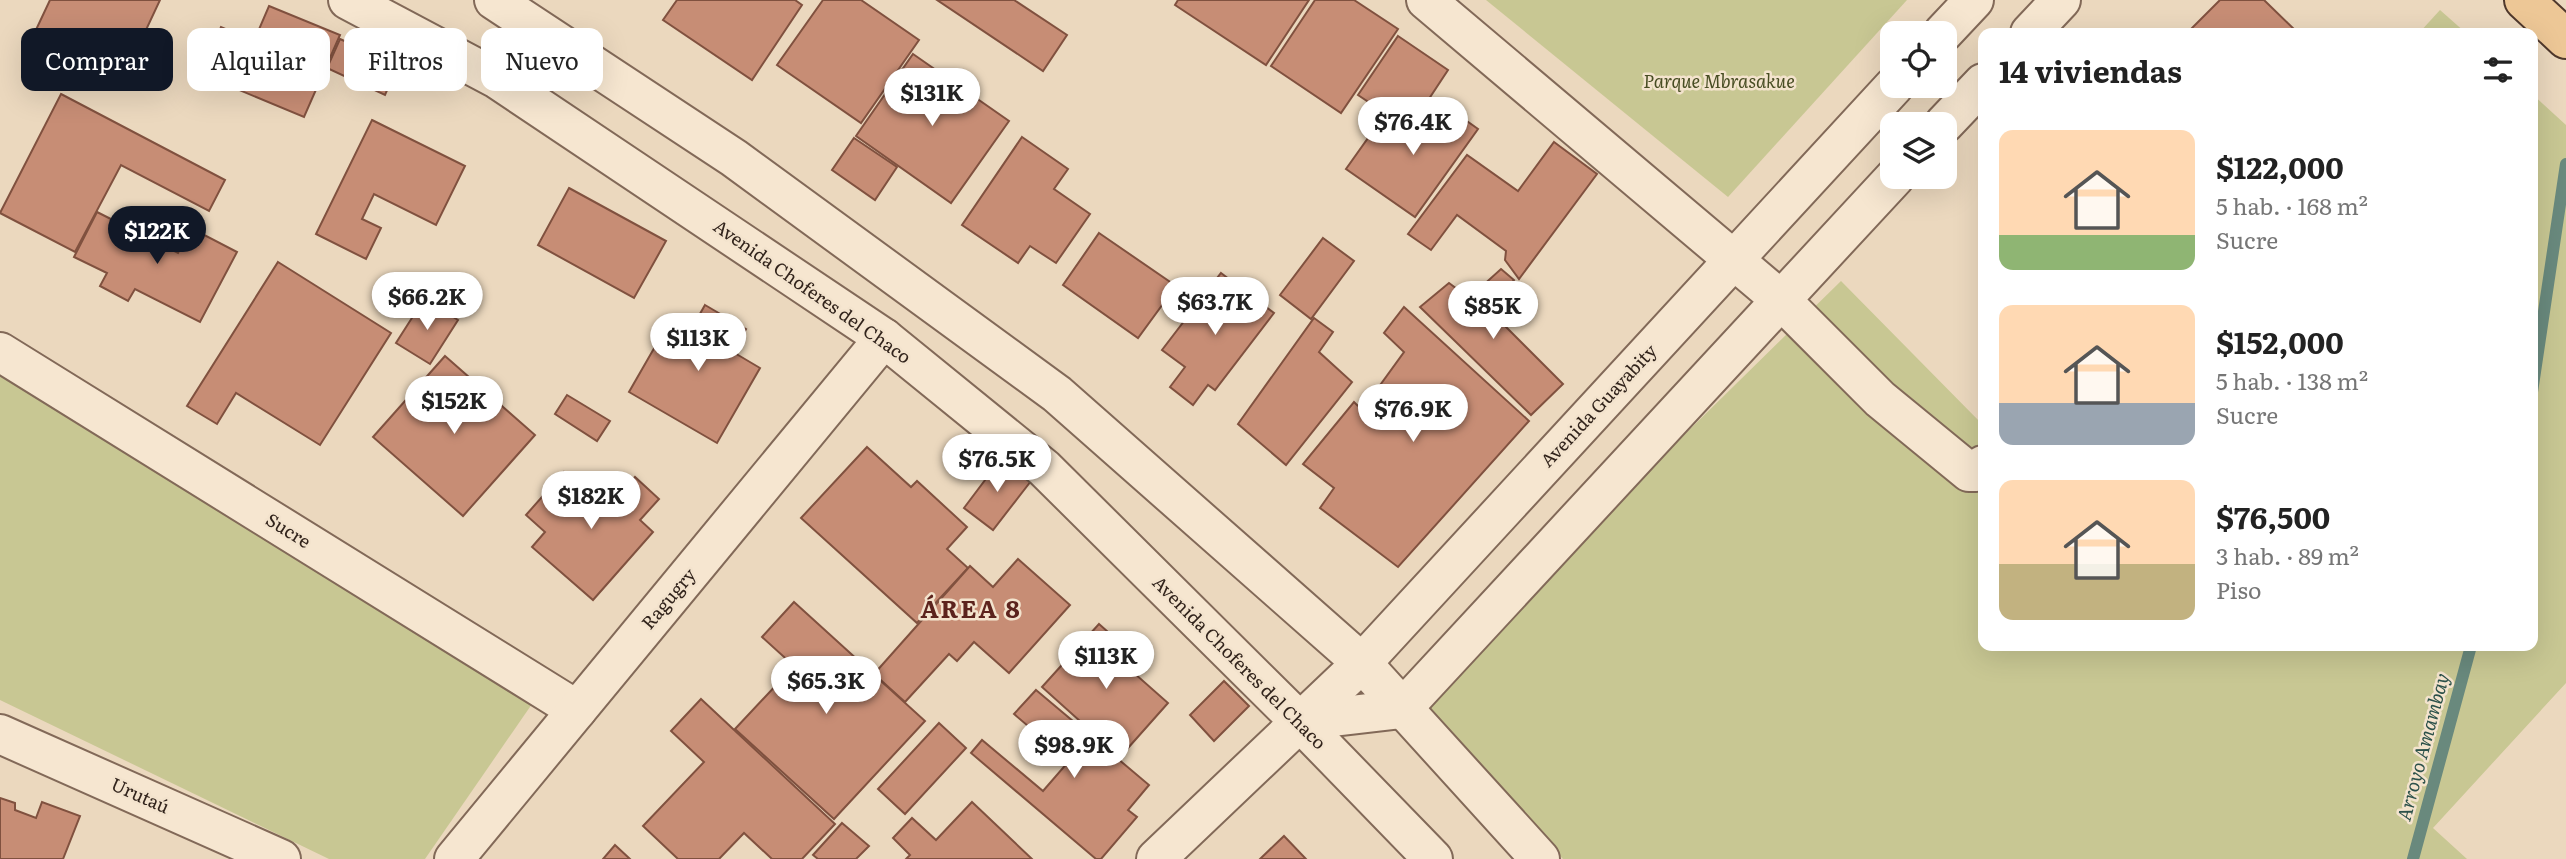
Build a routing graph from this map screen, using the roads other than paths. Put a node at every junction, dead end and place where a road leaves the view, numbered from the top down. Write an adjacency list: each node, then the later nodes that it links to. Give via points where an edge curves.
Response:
1 (348, 0): 16 (street, Avenida Choferes del Chaco, via 497,79)
2 (494, 0): 19 (street, via 734,158 1057,394)
3 (1426, 0): 14 (street)
4 (1974, 0): 7 (street)
5 (2061, 0): 8 (street)
6 (2524, 0): 9 (main road)
7 (1954, 21)
8 (2035, 28)
9 (2563, 37)
10 (1978, 88): 12 (street)
11 (1883, 98): 14 (street, Avenida Guayabity)
12 (1955, 112)
13 (1884, 189): 15 (street)
14 (1732, 260): 15 (street); 19 (street, Avenida Guayabity)
15 (1780, 299): 18 (street, via 1880,399 1969,472); 20 (street)
16 (884, 338): 21 (street, Ragugry); 22 (street, Avenida Choferes del Chaco, via 1044,468)
17 (0, 352): 21 (street, Sucre)
18 (1978, 470)
19 (1362, 663): 20 (street); 22 (street, Avenida Guayabity)
20 (1402, 709): 22 (street); 28 (street)
21 (577, 710): 25 (street, Ragugry)
22 (1299, 721): 26 (street, Avenida Guayabity); 27 (street, Avenida Choferes del Chaco)
23 (0, 734): 24 (street, Urutaú)
24 (281, 859)
25 (454, 859)
26 (1156, 859)
27 (1433, 859)
28 (1540, 859)

